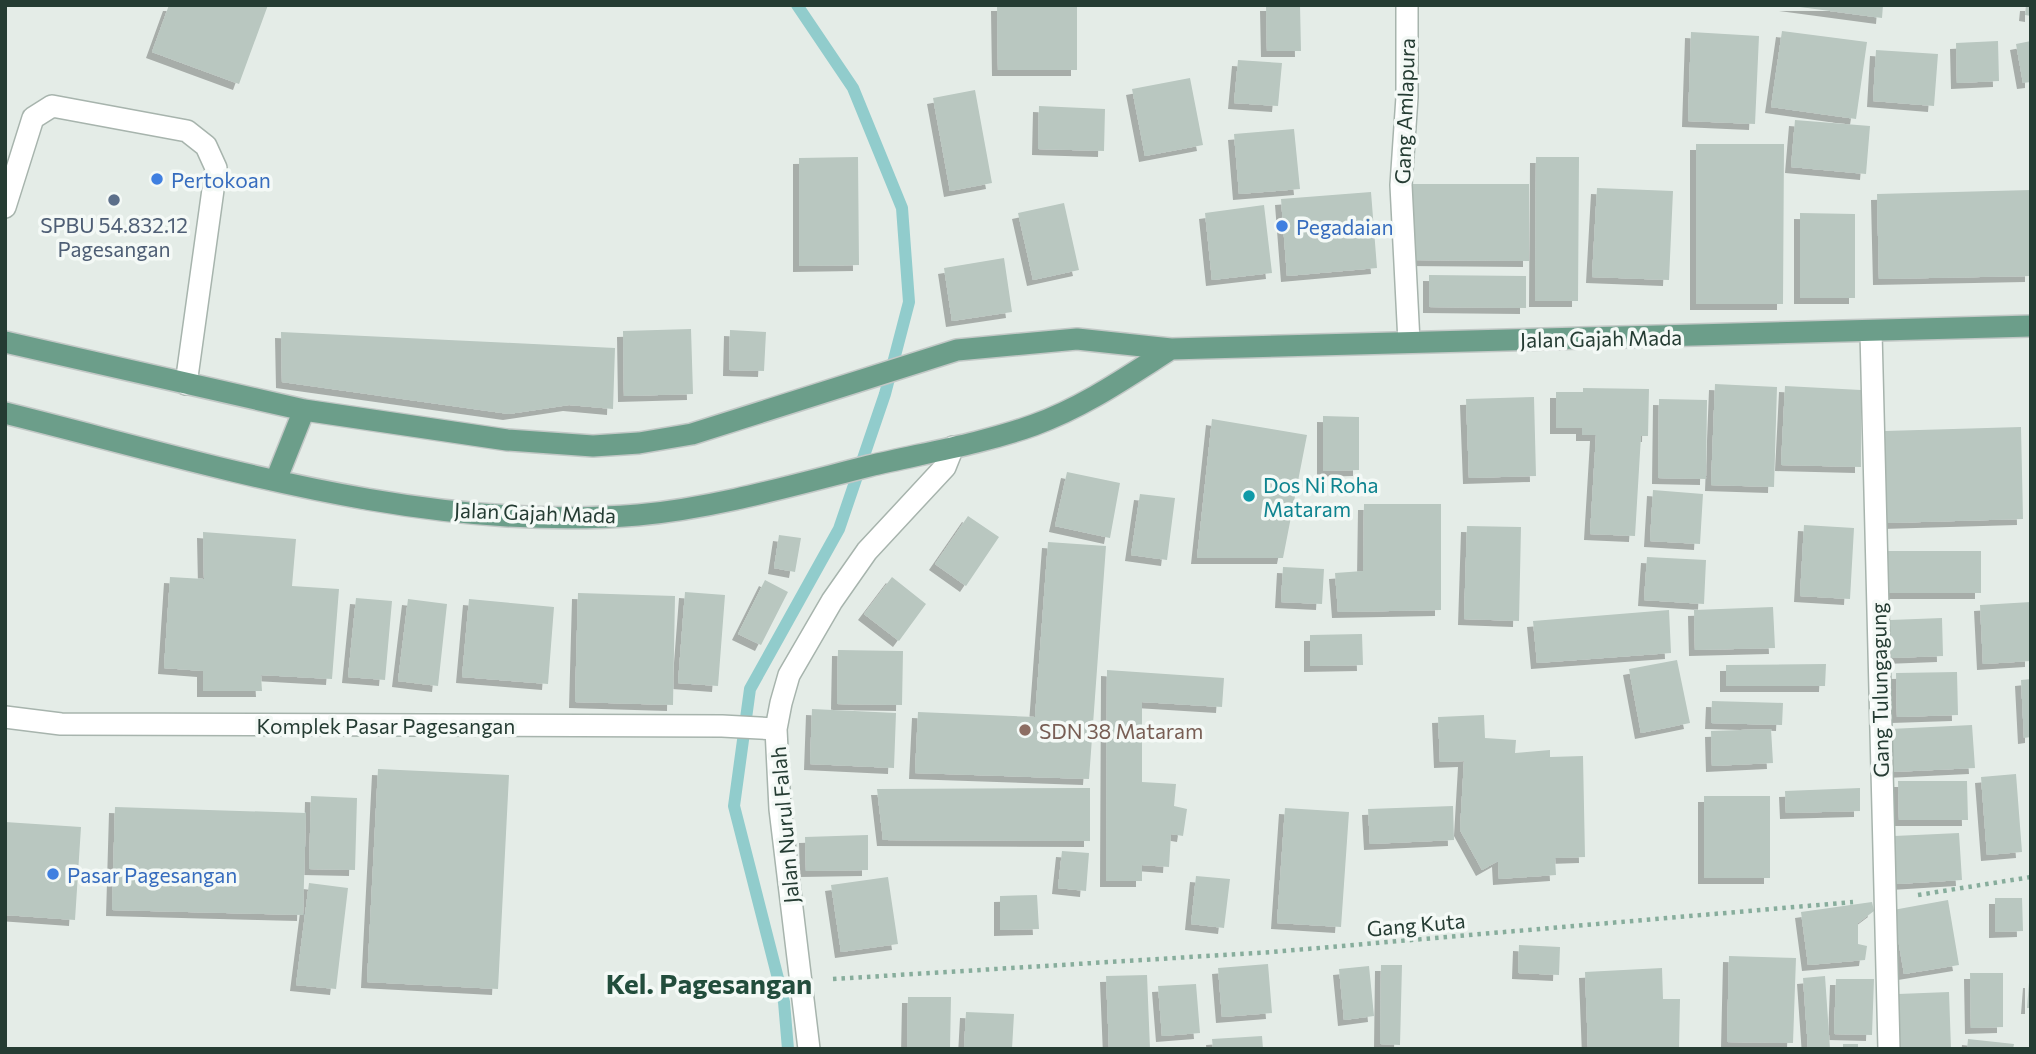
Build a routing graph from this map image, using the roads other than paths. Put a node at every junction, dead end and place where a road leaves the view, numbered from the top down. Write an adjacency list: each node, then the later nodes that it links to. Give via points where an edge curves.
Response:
1 (1408, 5): 6 (street, Gang Amlapura, via 1401,186)
2 (5, 207): 8 (street, via 33,118 52,106 187,131 206,146 216,168)
3 (2031, 326): 4 (main road, Jalan Gajah Mada)
4 (1871, 332): 6 (main road, Jalan Gajah Mada); 16 (street, Gang Tulungagung)
5 (5, 342): 8 (main road, Jalan Gajah Mada)
6 (1409, 342): 7 (main road, Jalan Gajah Mada)
7 (1171, 349): 9 (main road, Jalan Gajah Mada, via 1077,339 957,350 692,434 639,443 593,446 506,440); 11 (main road, Jalan Gajah Mada, via 1095,398 1034,425)
8 (186, 384): 9 (main road, Jalan Gajah Mada)
9 (304, 410): 12 (main road)
10 (5, 413): 12 (main road, Jalan Gajah Mada)
11 (953, 447): 12 (main road, Jalan Gajah Mada, via 669,511 580,517 474,512 352,497); 14 (street, Jalan Nurul Falah, via 945,467 867,551 832,601 789,676)
12 (276, 480)
13 (5, 718): 14 (street, Komplek Pasar Pagesangan, via 61,724)
14 (771, 729): 15 (street, Jalan Nurul Falah)
15 (809, 1049)
16 (1889, 1049)

